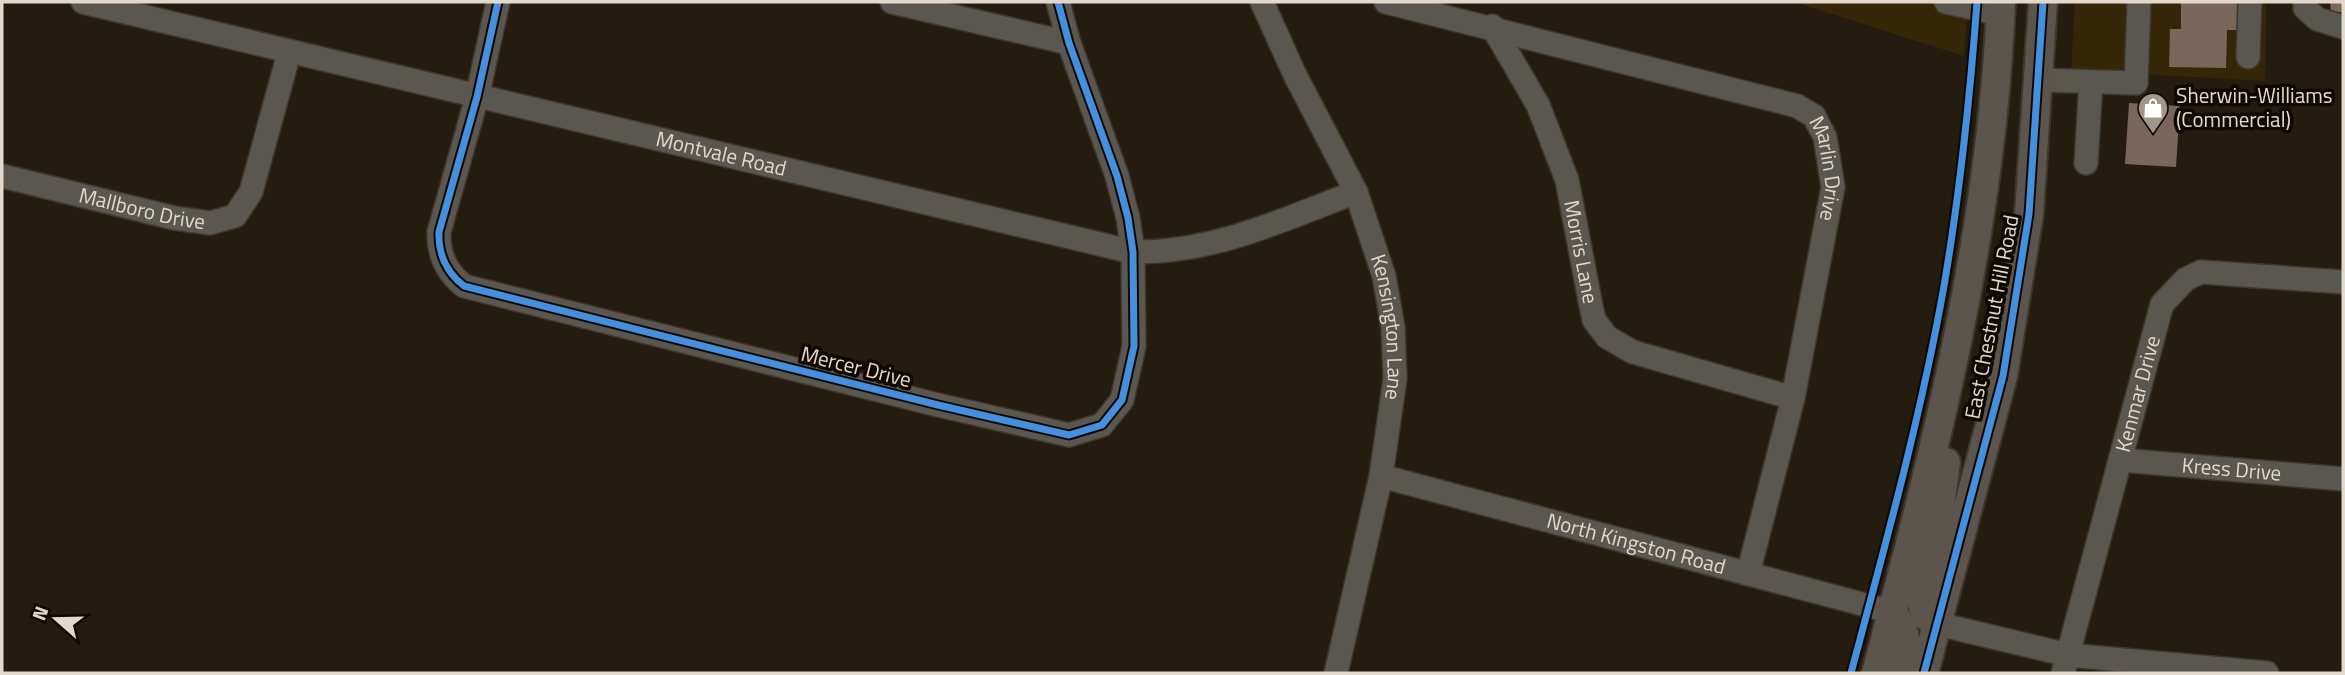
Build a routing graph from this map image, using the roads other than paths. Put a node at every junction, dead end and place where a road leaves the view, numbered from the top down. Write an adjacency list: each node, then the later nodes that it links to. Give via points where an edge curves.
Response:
1 (83, 2): 16 (street, Montvale Road)
2 (498, 2): 20 (street, Mercer Drive)
3 (892, 2): 15 (street)
4 (1058, 2): 15 (street, Mercer Drive)
5 (1262, 2): 23 (street, Kensington Lane)
6 (1387, 2): 13 (street, Marlin Drive)
7 (1946, 2): 12 (street)
8 (2043, 2): 18 (main road, East Chestnut Hill Road)
9 (2139, 2): 19 (street, via 2137,83)
10 (2250, 2): 17 (street)
11 (2305, 5): 14 (street, via 2316,19)
12 (2000, 8): 27 (main road, East Chestnut Hill Road, via 1984,179)
13 (1492, 26): 26 (street, Morris Lane, via 1538,105 1567,180 1594,320 1607,337 1633,352); 26 (street, Marlin Drive, via 1797,106 1814,116 1825,137 1833,187)
14 (2343, 27)
15 (1069, 43): 24 (street, Mercer Drive, via 1117,176)
16 (289, 53): 20 (street, Montvale Road); 22 (street, Mallboro Drive, via 251,192 235,216 210,223 174,218)
17 (2248, 57)
18 (2040, 80): 19 (street); 33 (main road, East Chestnut Hill Road, via 2029,214 2003,376)
19 (2091, 82): 21 (street)
20 (477, 97): 24 (street, Montvale Road); 24 (street, Mercer Drive, via 438,245 454,278 464,286 938,405 1069,435 1102,425 1122,400 1134,346)
21 (2086, 163)
22 (2, 176)
23 (1356, 192): 24 (street, Montvale Road, via 1224,242 1173,252); 29 (street, Kensington Lane, via 1384,276 1393,327 1395,379)
24 (1133, 252)
25 (2343, 282): 28 (street, Kenmar Drive, via 2220,271 2186,279 2162,304)
26 (1793, 398): 31 (street, Marlin Drive)
27 (1943, 410): 32 (main road, East Chestnut Hill Road); 33 (main road, via 1946,460 1921,600 1926,616)
28 (2120, 460): 30 (street, Kress Drive); 34 (street, Kenmar Drive)
29 (1381, 476): 31 (street, North Kingston Road); 35 (street, Kensington Lane)
30 (2343, 479)
31 (1748, 573): 32 (street, North Kingston Road)
32 (1892, 612): 36 (main road, East Chestnut Hill Road); 37 (main road, via 1908,641)
33 (1938, 624): 34 (street); 38 (main road, East Chestnut Hill Road)
34 (2066, 664): 39 (street)
35 (1336, 673)
36 (1876, 673)
37 (1900, 673)
38 (1924, 673)
39 (2267, 673)

